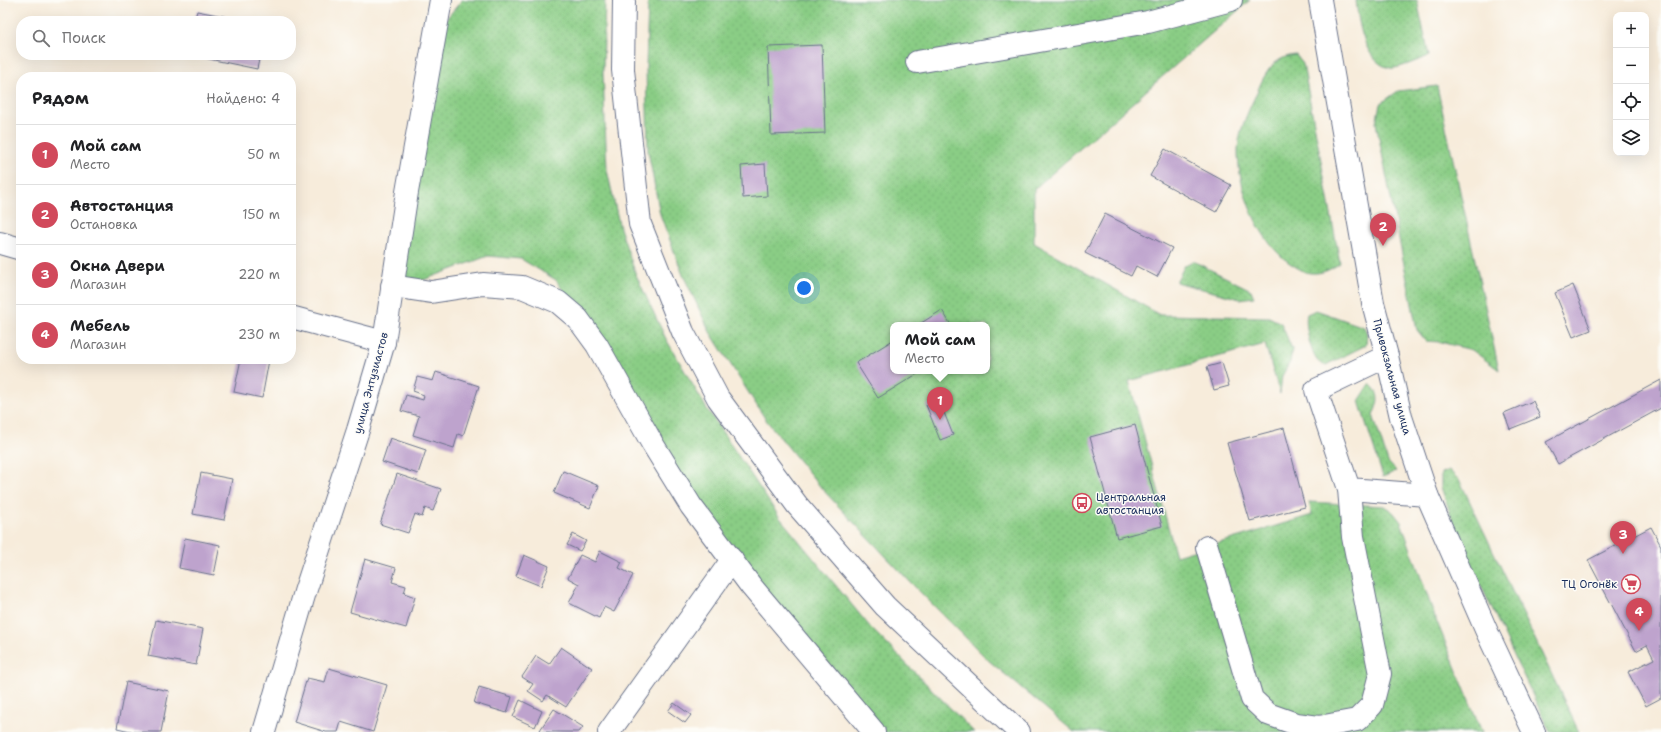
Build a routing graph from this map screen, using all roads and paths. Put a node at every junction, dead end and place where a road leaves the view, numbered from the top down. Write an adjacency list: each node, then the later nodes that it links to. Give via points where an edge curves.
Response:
1 (442, 0): 8 (street, улица Энтузиастов)
2 (624, 0): 19 (street, via 623,70 640,224 683,332 718,398 797,505 884,606)
3 (1231, 0): 5 (street, via 1148,22)
4 (1320, 0): 11 (street, Привокзальная улица, via 1372,302)
5 (917, 62)
6 (0, 243): 7 (street)
7 (16, 247)
8 (392, 286): 10 (street, улица Энтузиастов); 15 (street, via 431,292 483,284 522,288 558,302 578,319 597,345 691,506)
9 (296, 318): 10 (street)
10 (384, 342): 16 (street, улица Энтузиастов)
11 (1387, 356): 12 (street, via 1316,390); 13 (street, Привокзальная улица, via 1401,417)
12 (1349, 489): 13 (street); 14 (street, via 1353,537 1380,674 1372,705 1357,720 1319,727 1296,724 1268,714 1252,699)
13 (1427, 495): 20 (street, Привокзальная улица)
14 (1207, 546)
15 (732, 560): 17 (street); 18 (street)
16 (264, 732)
17 (610, 732)
18 (874, 732)
19 (1019, 732)
20 (1534, 732)

